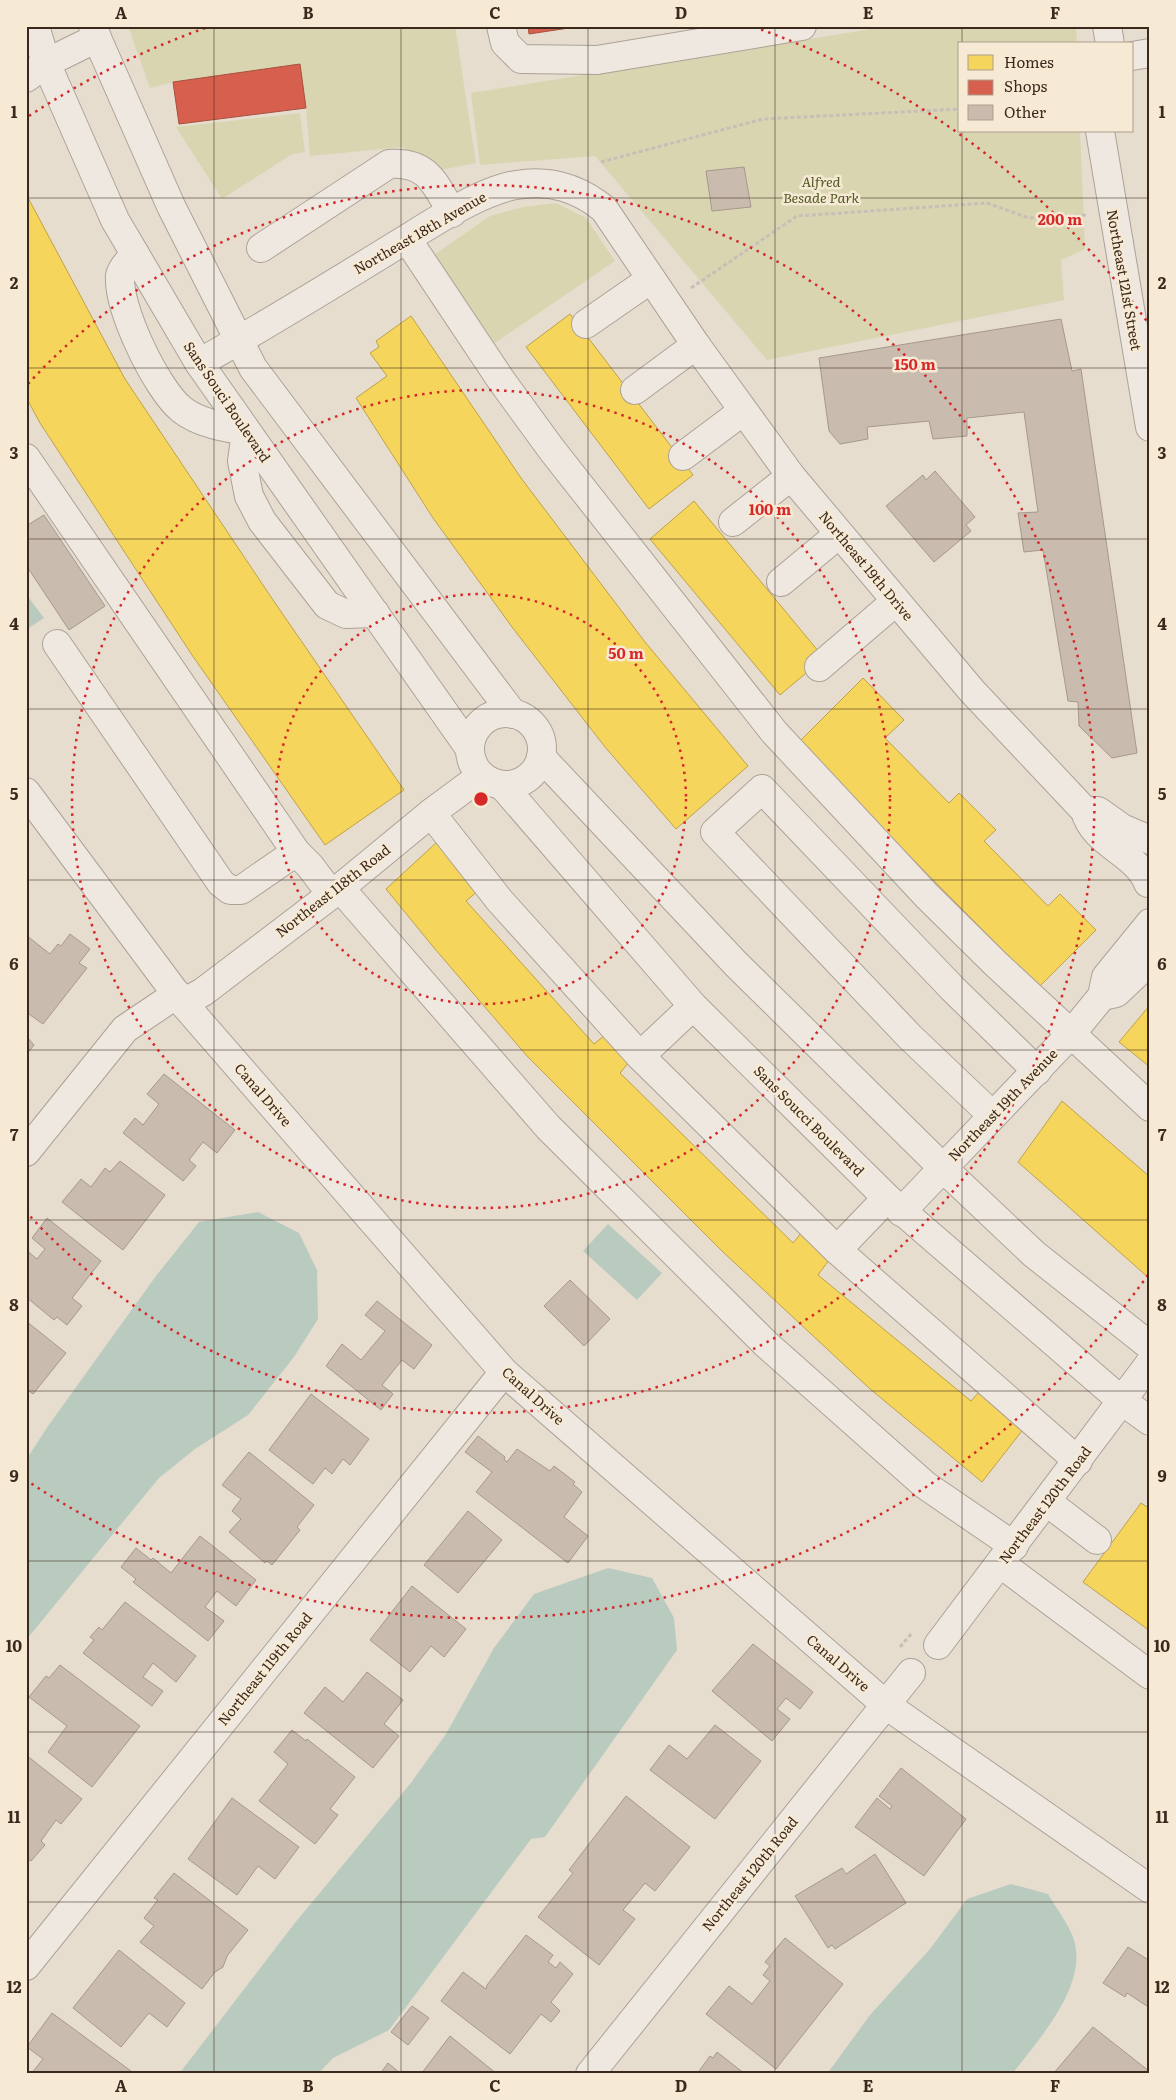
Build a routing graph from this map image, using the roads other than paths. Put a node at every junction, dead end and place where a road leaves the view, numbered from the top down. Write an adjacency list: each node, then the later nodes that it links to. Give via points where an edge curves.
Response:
1 (35, 26): 9 (street, Sans Souci Boulevard)
2 (502, 26): 3 (street, via 505,43 521,59 555,61 597,60)
3 (802, 26)
4 (1107, 26): 6 (street)
5 (95, 32): 9 (street); 17 (street, via 171,206)
6 (1110, 42)
7 (1150, 53): 8 (street)
8 (1134, 56)
9 (36, 71): 14 (street, Sans Souci Boulevard)
10 (1100, 132): 22 (street, Northeast 121st Street)
11 (452, 213): 12 (street, Northeast 18th Avenue); 13 (street, via 424,170 403,163 389,164); 15 (street, Northeast 18th Avenue, via 499,189 516,185 537,183 574,189 604,209)
12 (407, 239): 17 (street, Northeast 18th Avenue); 50 (street, via 552,450 774,732 927,896)
13 (261, 248)
14 (135, 254): 19 (street, Sans Souci Boulevard); 23 (street, via 120,274 121,297 137,339 165,390 182,410 224,428)
15 (651, 279): 16 (street); 18 (street, Northeast 19th Drive)
16 (586, 324)
17 (240, 341): 19 (street, Northeast 18th Avenue); 34 (street, via 253,368)
18 (696, 345): 20 (street); 21 (street, Northeast 19th Drive)
19 (199, 363): 23 (street, Sans Souci Boulevard)
20 (635, 390)
21 (743, 411): 24 (street); 26 (street, Northeast 19th Drive)
22 (1150, 428)
23 (246, 431): 31 (street, Sans Souci Boulevard); 31 (street, via 242,461 249,496 262,520 327,605 346,614)
24 (683, 456)
25 (26, 458): 42 (street)
26 (792, 476): 27 (street); 28 (street, Northeast 19th Drive)
27 (733, 522)
28 (839, 534): 29 (street); 30 (street, Northeast 19th Drive)
29 (781, 582)
30 (896, 602): 33 (street); 39 (street, Northeast 19th Drive, via 972,691)
31 (375, 613): 35 (street, Sans Souci Boulevard)
32 (57, 644): 42 (street, via 221,883 230,890 241,890)
33 (819, 667)
34 (513, 714): 35 (street, via 498,714 483,721 476,729); 36 (street, via 524,717 533,725 542,745)
35 (470, 749): 37 (street, via 471,759)
36 (541, 757): 37 (street, via 531,775 522,781); 56 (street, via 736,964)
37 (492, 780): 40 (street, Northeast 118th Road); 49 (street, Sans Soucci Boulevard)
38 (26, 792): 48 (street, Canal Drive)
39 (1085, 811): 41 (street, Northeast 19th Drive, via 1098,811 1122,828); 43 (street, Northeast 19th Drive, via 1088,824 1107,843 1139,866)
40 (430, 813): 44 (street, Northeast 118th Road); 51 (street, via 500,900)
41 (1150, 840)
42 (296, 852): 44 (street)
43 (1149, 885)
44 (335, 891): 48 (street, Northeast 118th Road, via 203,992); 67 (street, via 548,1127 766,1344)
45 (1150, 923): 47 (street, Northeast 19th Avenue, via 1106,977)
46 (1150, 961): 47 (street, Northeast 19th Avenue, via 1116,993)
47 (1102, 996): 50 (street, Northeast 19th Avenue)
48 (180, 998): 55 (street, Northeast 118th Road, via 124,1029); 61 (street, Canal Drive)
49 (693, 1006): 51 (street); 57 (street, Sans Soucci Boulevard)
50 (1071, 1034): 52 (street, Northeast 19th Avenue); 53 (street)
51 (640, 1056): 58 (street)
52 (1037, 1070): 54 (street, Northeast 19th Avenue); 54 (street, via 953,989 762,789 715,832 910,1037)
53 (1150, 1107)
54 (992, 1115): 56 (street, Northeast 19th Avenue)
55 (26, 1152)
56 (943, 1168): 57 (street, Northeast 19th Avenue); 59 (street, via 1034,1254)
57 (894, 1205): 58 (street, Northeast 19th Avenue); 62 (street, Sans Soucci Boulevard)
58 (837, 1250): 64 (street)
59 (1150, 1346)
60 (1150, 1363): 62 (street, Northeast 120th Road)
61 (504, 1372): 71 (street, Canal Drive); 73 (street, Northeast 119th Road)
62 (1122, 1401): 63 (street, Sans Soucci Boulevard); 64 (street, Northeast 120th Road)
63 (1150, 1421)
64 (1078, 1460): 65 (street, Northeast 120th Road)
65 (1047, 1502): 66 (street); 67 (street, Northeast 120th Road)
66 (1097, 1540)
67 (1007, 1555): 68 (street, Northeast 120th Road); 70 (street)
68 (938, 1645)
69 (911, 1673): 71 (street, Northeast 120th Road)
70 (1150, 1675)
71 (886, 1705): 72 (street, Canal Drive); 74 (street, Northeast 120th Road)
72 (1150, 1889)
73 (26, 1966)
74 (590, 2074)

